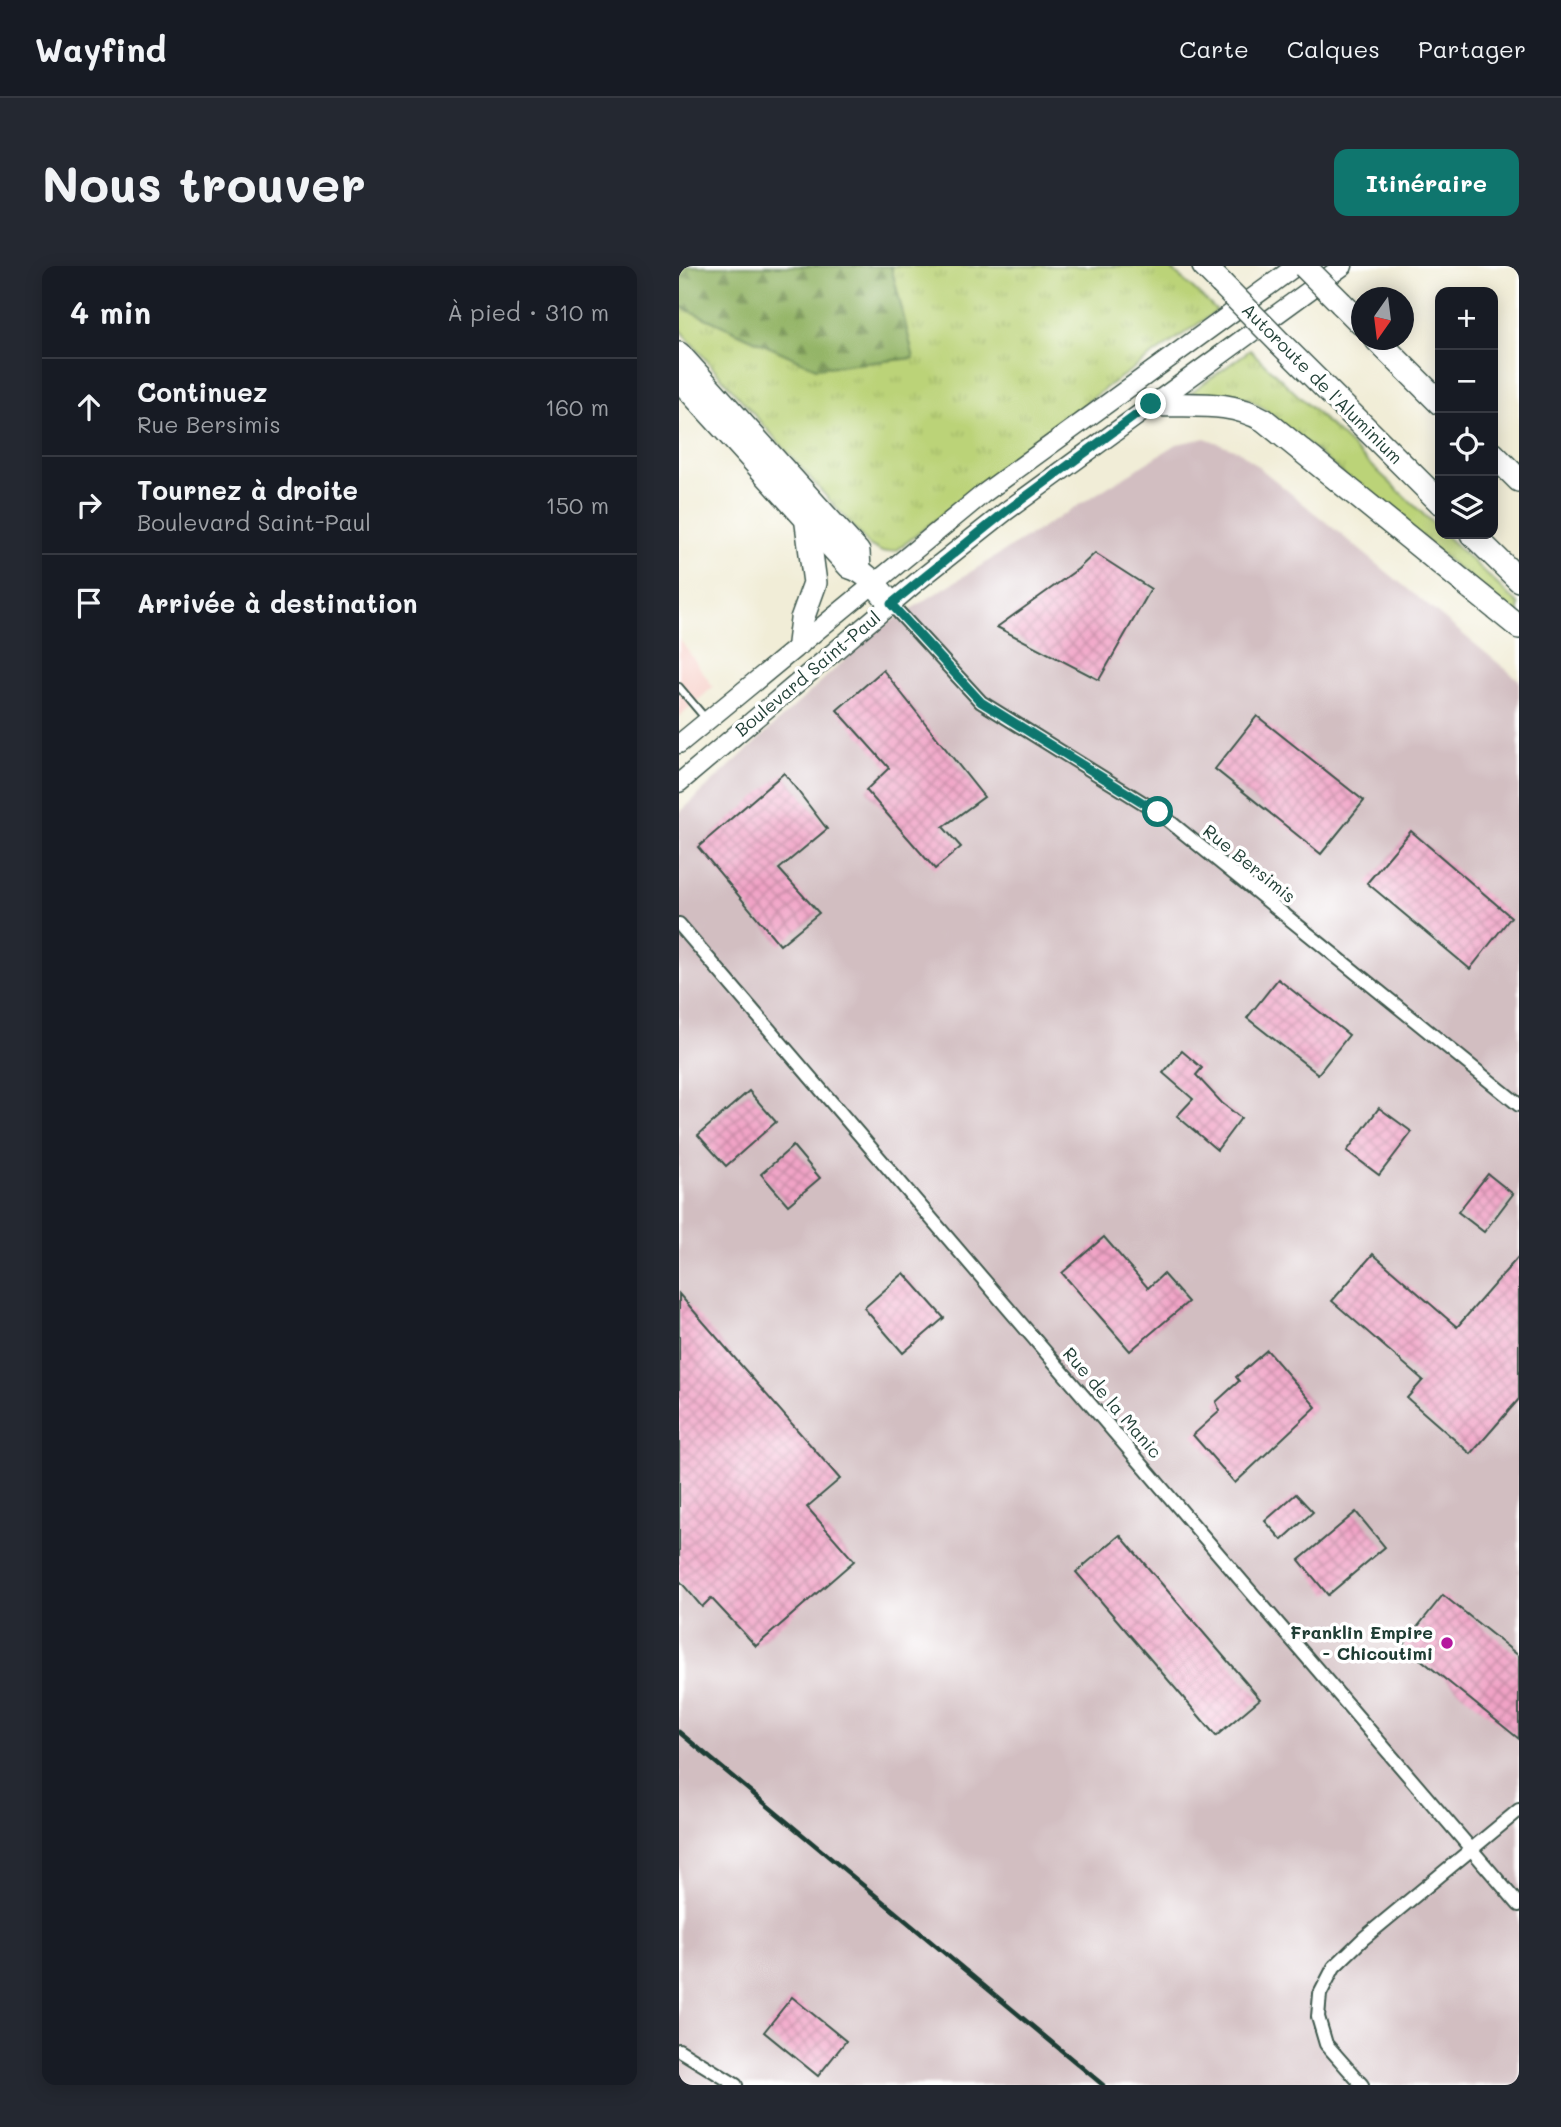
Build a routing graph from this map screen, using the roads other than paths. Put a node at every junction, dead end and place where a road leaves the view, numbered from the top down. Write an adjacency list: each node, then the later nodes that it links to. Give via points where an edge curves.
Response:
1 (1204, 266): 13 (highway, Autoroute de l'Aluminium, bridge)
2 (1296, 266): 16 (main road, Boulevard Saint-Paul)
3 (1304, 266): 5 (highway, bridge)
4 (1343, 266): 10 (main road, Boulevard Saint-Paul)
5 (1351, 313)
6 (1387, 350): 9 (highway)
7 (679, 354): 16 (highway, via 858,552)
8 (679, 379): 14 (highway)
9 (1435, 398)
10 (1151, 404): 18 (main road, Boulevard Saint-Paul); 19 (highway, via 1223,404 1263,420)
11 (1498, 459): 12 (highway)
12 (1519, 480)
13 (1435, 497)
14 (807, 524): 16 (highway, via 850,567); 20 (highway, via 815,583)
15 (1477, 539): 17 (highway)
16 (866, 576): 18 (highway); 20 (main road, Boulevard Saint-Paul)
17 (1519, 580)
18 (891, 604): 26 (main road, Boulevard Saint-Paul); 28 (street, Rue Bersimis, via 981,702 1158,812)
19 (1519, 627)
20 (799, 643): 24 (main road, Boulevard Saint-Paul)
21 (679, 687): 22 (lane)
22 (685, 695): 23 (lane); 24 (lane)
23 (679, 700)
24 (707, 721): 25 (main road, Boulevard Saint-Paul)
25 (679, 744)
26 (679, 783)
27 (679, 924): 30 (street, Rue de la Manic)
28 (1519, 1105)
29 (1519, 1810): 30 (street)
30 (1472, 1851): 31 (street, Rue de la Manic); 34 (street, via 1364,1938 1334,1967 1320,1994 1318,2017 1326,2044)
31 (1519, 1905)
32 (679, 2050): 33 (street)
33 (736, 2085)
34 (1362, 2085)

